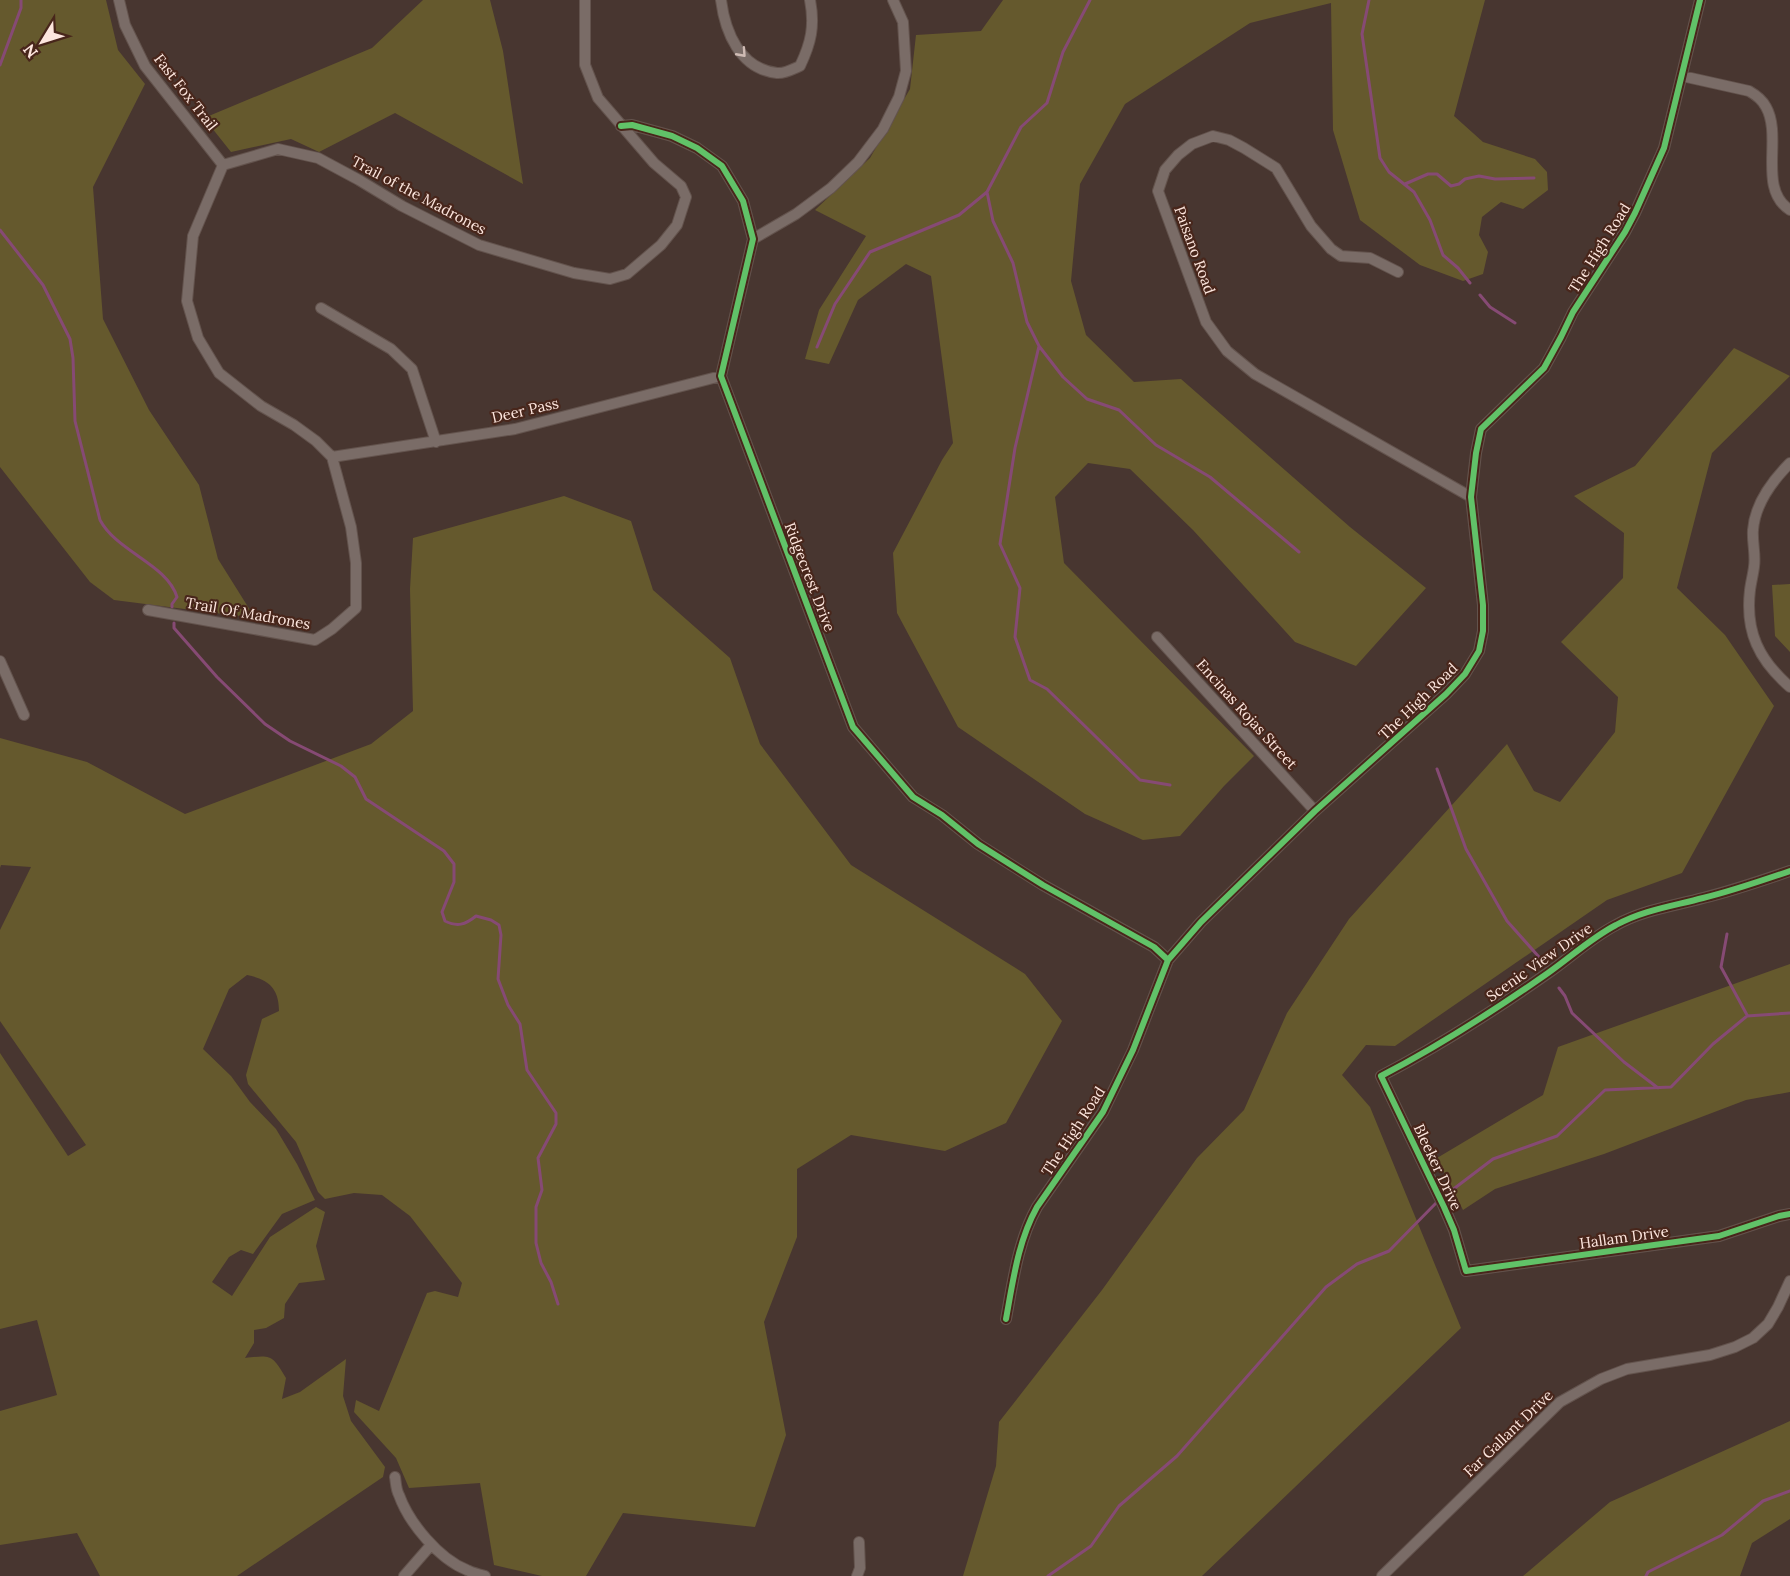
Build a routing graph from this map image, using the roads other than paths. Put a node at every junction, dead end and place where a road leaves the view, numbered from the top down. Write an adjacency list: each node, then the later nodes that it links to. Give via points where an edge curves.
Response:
1 (119, 0): 9 (street, Fast Fox Trail, via 125,25 145,66)
2 (585, 0): 8 (street, Trail of the Madrones, via 585,65 598,98)
3 (721, 0): 4 (street, one-way to 4, via 731,40 746,59 780,73 800,66 810,45 814,16)
4 (810, 0)
5 (893, 0): 11 (street, via 903,22 906,72 883,129 858,162 831,188)
6 (1700, 0): 7 (street, The High Road)
7 (1682, 76): 10 (street, via 1749,91 1766,106 1773,136 1774,184 1779,200); 18 (street, The High Road, via 1661,157 1625,232 1573,312 1544,368 1481,429)
8 (621, 126): 9 (street, Trail of the Madrones, via 681,186 686,197 677,225 661,245 627,274 610,279 574,273 479,245 318,158 278,149); 11 (street, via 632,125 672,136 722,166 743,201)
9 (224, 165): 16 (street, via 193,236 187,301 198,338 219,373 316,441)
10 (1790, 210)
11 (753, 239): 14 (street)
12 (1398, 272): 18 (street, Paisano Road, via 1370,258 1341,256 1331,249 1311,226 1276,168 1229,140 1213,136 1192,144 1165,170 1158,191 1206,322 1227,351 1255,374)
13 (321, 308): 15 (street, via 391,349 412,369)
14 (721, 376): 15 (street, Deer Pass, via 515,429); 26 (street, Ridgecrest Drive, via 853,727 913,797 978,844 1154,947)
15 (436, 442): 16 (street, Deer Pass)
16 (332, 458): 19 (street, Trail Of Madrones, via 356,562 356,608 332,629 315,640)
17 (1790, 463): 22 (street, via 1769,487 1757,513 1749,608 1751,627 1763,658)
18 (1471, 497): 24 (street, The High Road, via 1483,605 1479,651 1446,694)
19 (148, 610)
20 (1157, 637): 24 (street, Encinas Rojas Street)
21 (0, 661): 23 (street)
22 (1790, 687)
23 (24, 716)
24 (1315, 811): 26 (street, The High Road, via 1201,922)
25 (1790, 872): 27 (street, Scenic View Drive, via 1656,909 1616,925 1473,1022)
26 (1168, 960): 32 (street, The High Road, via 1133,1050 1103,1112 1028,1223)
27 (1381, 1076): 30 (street, Bleeker Drive, via 1444,1207)
28 (1787, 1214): 29 (street, Hallam Drive); 30 (street, Hallam Drive, via 1719,1236)
29 (1790, 1225)
30 (1466, 1271)
31 (1790, 1282): 39 (street, Far Gallant Drive, via 1768,1324 1753,1338 1710,1355 1626,1369 1560,1402)
32 (1006, 1319)
33 (395, 1477): 35 (street, via 398,1495 408,1514)
34 (859, 1542): 38 (street)
35 (431, 1545): 36 (street); 37 (street, via 447,1559)
36 (404, 1576)
37 (484, 1576)
38 (857, 1576)
39 (1382, 1576)

